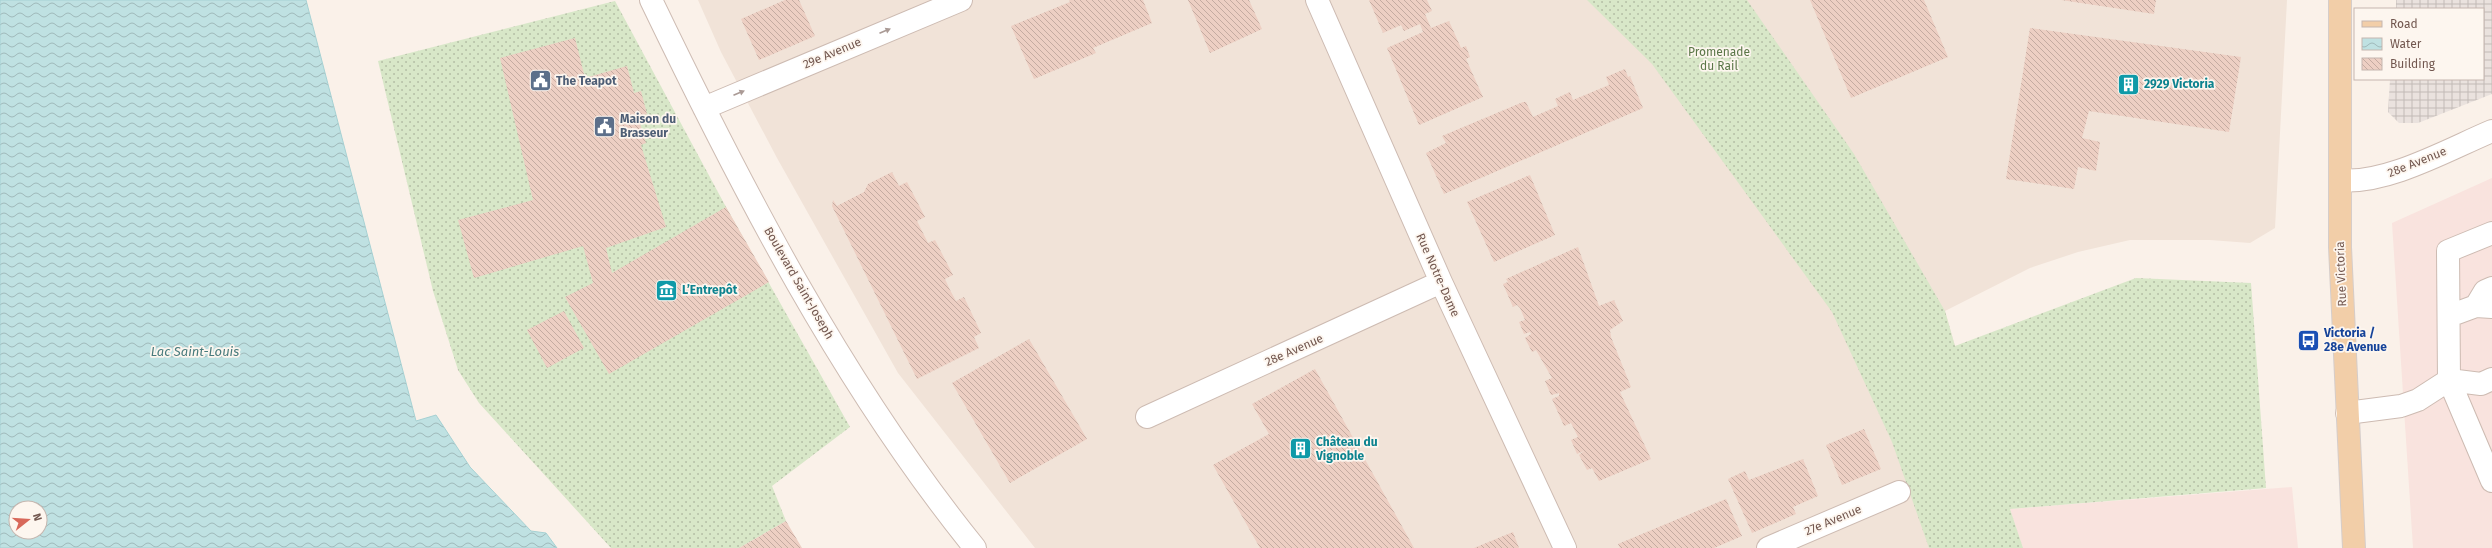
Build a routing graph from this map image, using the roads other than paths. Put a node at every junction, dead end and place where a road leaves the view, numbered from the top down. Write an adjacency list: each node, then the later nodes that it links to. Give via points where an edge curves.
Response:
1 (652, 0): 5 (street, Boulevard Saint-Joseph)
2 (961, 0): 5 (street, 29e Avenue, one-way to 2)
3 (1317, 0): 9 (street, Rue Notre-Dame)
4 (2340, 0): 7 (main road, Rue Victoria)
5 (704, 108): 19 (street, Boulevard Saint-Joseph, via 743,185 873,408)
6 (2492, 131): 7 (street, 28e Avenue, via 2392,173 2366,180)
7 (2340, 180): 15 (main road, Rue Victoria)
8 (2492, 233): 12 (street, via 2448,251)
9 (1441, 282): 16 (street, 28e Avenue); 20 (street, Rue Notre-Dame)
10 (2492, 288): 11 (street, via 2485,291)
11 (2484, 306): 12 (street)
12 (2448, 316): 14 (street)
13 (2492, 379): 14 (street, via 2481,384)
14 (2449, 380): 15 (street, via 2418,400 2401,406); 17 (street)
15 (2347, 412): 22 (main road, Rue Victoria)
16 (1147, 416)
17 (2492, 481)
18 (1899, 492): 21 (street, 27e Avenue)
19 (975, 548)
20 (1565, 548)
21 (1768, 548)
22 (2354, 548)

